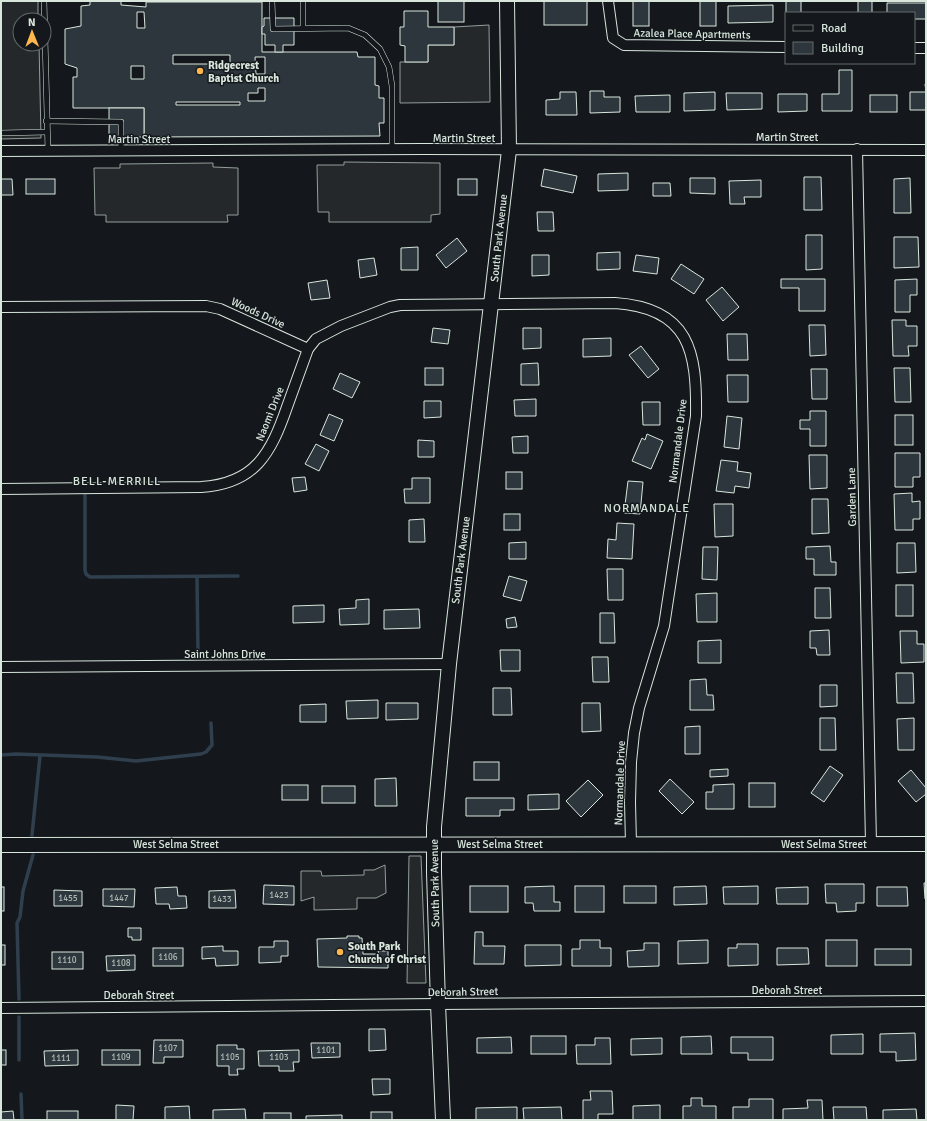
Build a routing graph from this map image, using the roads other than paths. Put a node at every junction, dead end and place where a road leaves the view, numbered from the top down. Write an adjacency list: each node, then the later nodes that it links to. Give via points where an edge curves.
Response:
1 (44, 1): 10 (lane)
2 (272, 1): 6 (lane, via 273,29)
3 (303, 1): 6 (lane)
4 (507, 1): 15 (street, South Park Avenue)
5 (608, 1): 7 (street, Azalea Place Apartments, via 613,38 624,45)
6 (303, 28): 14 (lane, via 348,28 365,35 380,49 389,67 392,86)
7 (785, 47)
8 (915, 48): 9 (street)
9 (926, 48)
10 (46, 121): 11 (lane); 19 (lane, via 121,122)
11 (47, 132): 12 (lane); 18 (lane)
12 (1, 133)
13 (858, 149): 15 (street, Martin Street); 16 (street, Martin Street); 28 (street, Garden Lane)
14 (392, 150): 15 (street, Martin Street); 19 (street, Martin Street)
15 (509, 150): 20 (street, South Park Avenue)
16 (926, 150)
17 (1, 151): 18 (street, Martin Street)
18 (48, 151): 19 (street, Martin Street)
19 (121, 151)
20 (491, 304): 22 (street, via 390,307 341,326 316,339); 24 (street, South Park Avenue); 27 (street, Normandale Drive, via 615,303 643,307 666,318 678,328 688,342 693,358 696,416 669,598 664,626 634,733 631,762)
21 (1, 307): 22 (street, Woods Drive, via 206,306 220,309)
22 (308, 349): 23 (street, Naomi Drive, via 275,438 263,458 241,478 215,486 201,487)
23 (1, 489)
24 (449, 664): 25 (street, Saint Johns Drive); 26 (street, South Park Avenue)
25 (1, 667)
26 (434, 844): 27 (street, West Selma Street); 30 (street, West Selma Street); 32 (street, South Park Avenue)
27 (631, 844): 28 (street, West Selma Street)
28 (870, 844): 29 (street, West Selma Street)
29 (926, 844)
30 (1, 845)
31 (926, 1001): 32 (street, Deborah Street)
32 (438, 1004): 33 (street, Deborah Street); 34 (street, South Park Avenue)
33 (1, 1008)
34 (443, 1120)

